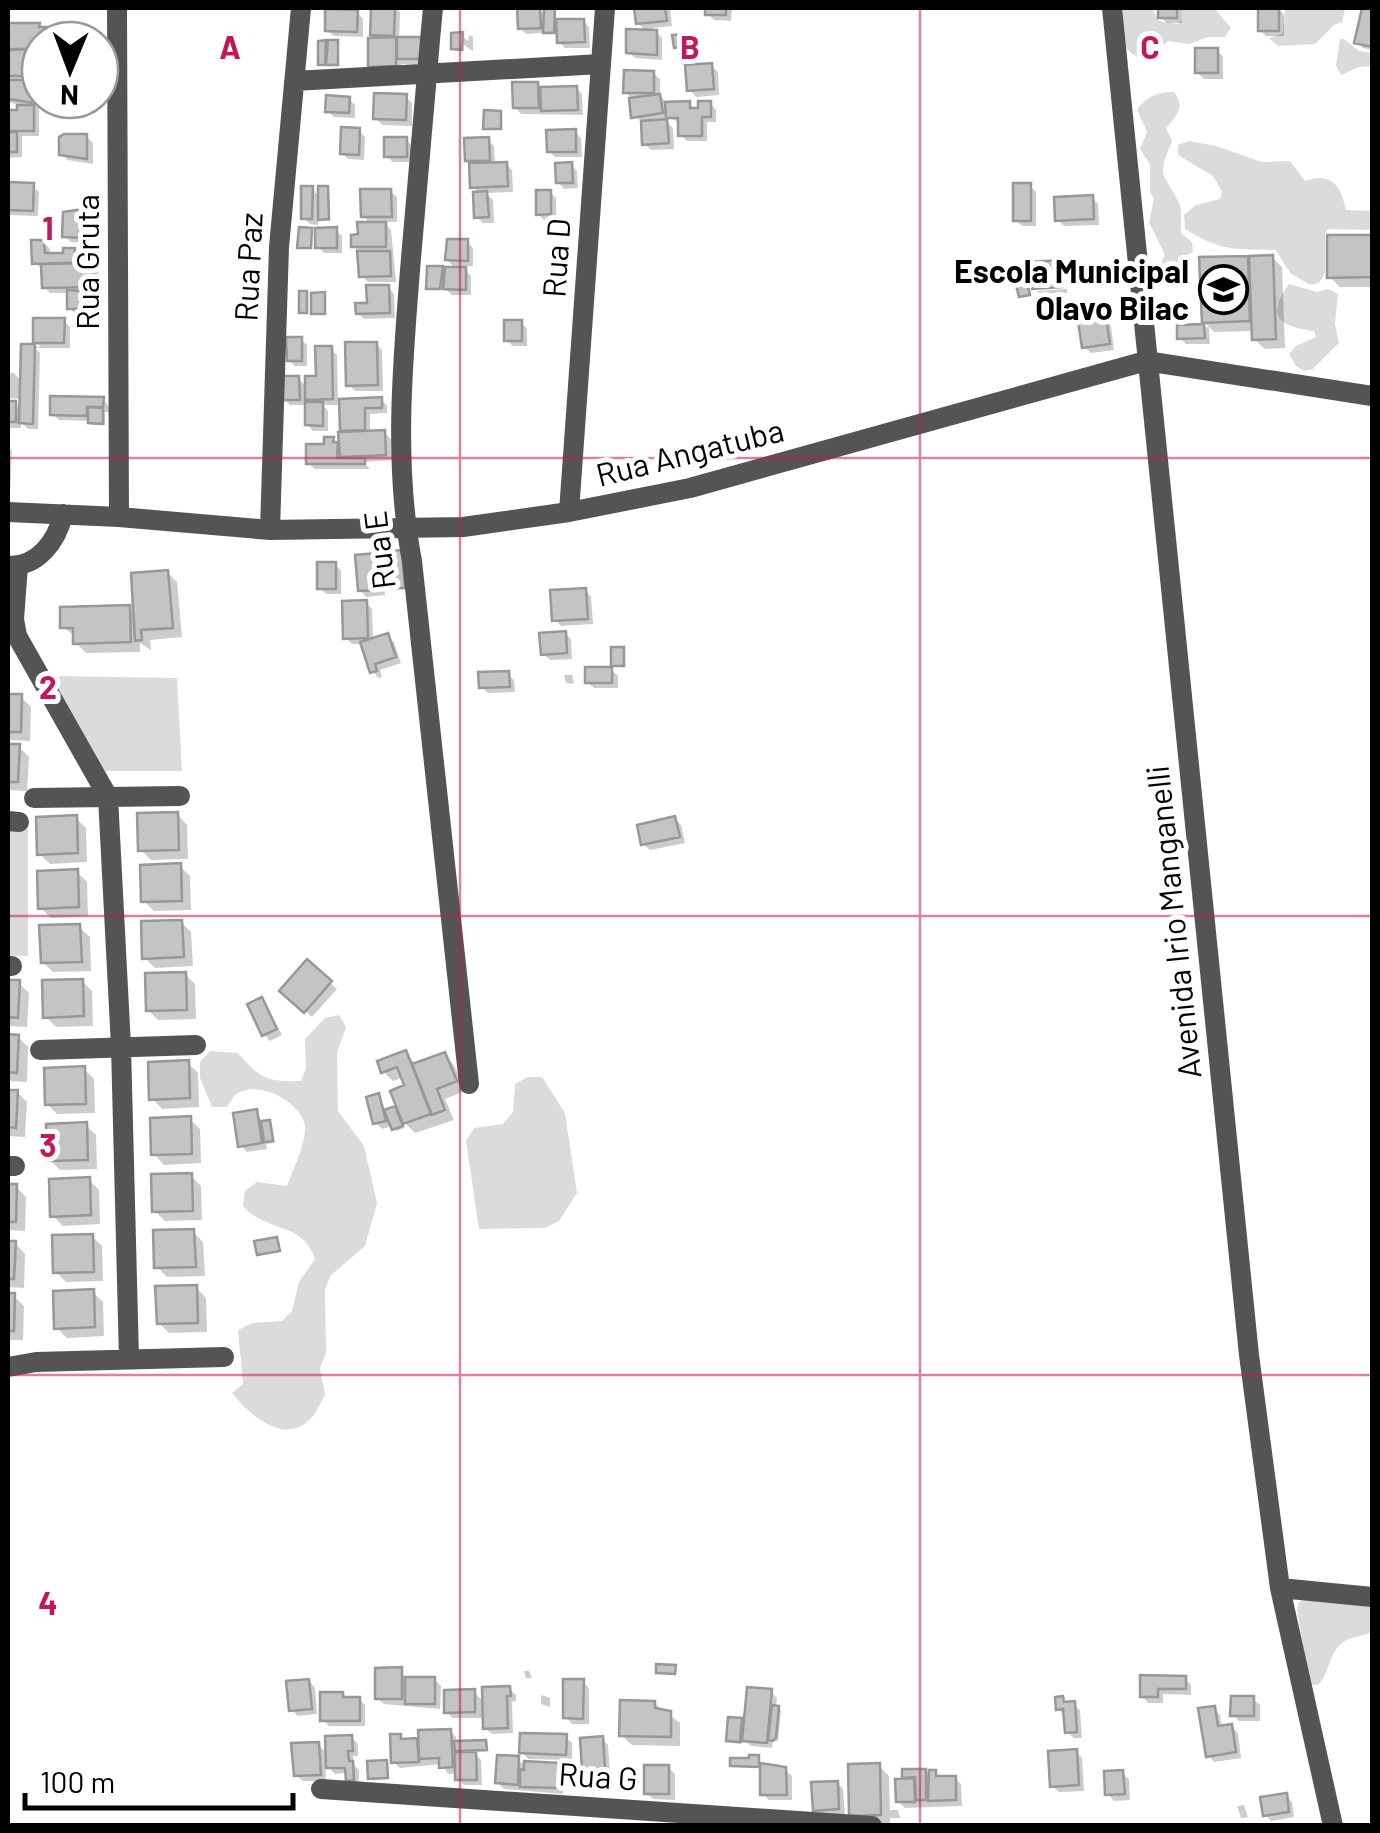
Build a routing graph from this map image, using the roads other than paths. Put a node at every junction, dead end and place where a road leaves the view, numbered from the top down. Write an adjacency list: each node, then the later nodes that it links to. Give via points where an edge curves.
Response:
1 (116, 8): 14 (street, Rua Gruta)
2 (301, 8): 8 (street, Rua Paz)
3 (433, 8): 7 (street, Rua E)
4 (604, 8): 6 (street, Rua D)
5 (1112, 8): 9 (street, Avenida Irio Manganelli)
6 (600, 64): 7 (street); 12 (street, Rua D)
7 (427, 75): 8 (street); 16 (street, Rua E, via 402,364)
8 (294, 81): 15 (street, Rua Paz, via 278,266)
9 (1146, 360): 10 (street, Rua Angatuba); 12 (street, Rua Angatuba, via 690,488); 28 (street, Avenida Irio Manganelli, via 1249,1355)
10 (1372, 396)
11 (8, 512): 13 (street, Rua Angatuba)
12 (568, 512): 16 (street, Rua Angatuba)
13 (63, 514): 14 (street, Rua Angatuba); 17 (street, via 44,552)
14 (119, 517): 15 (street, Rua Angatuba)
15 (270, 530): 16 (street, Rua Angatuba)
16 (406, 530): 24 (street, Rua E)
17 (13, 566): 19 (street, via 17,636)
18 (180, 796): 19 (street)
19 (108, 797): 20 (street); 22 (street)
20 (34, 798)
21 (196, 1045): 22 (street)
22 (121, 1046): 23 (street); 26 (street)
23 (40, 1050)
24 (469, 1084)
25 (224, 1357): 26 (street)
26 (129, 1359): 27 (street)
27 (8, 1366)
28 (1280, 1588): 29 (street); 32 (street, Avenida Irio Manganelli)
29 (1372, 1597)
30 (321, 1789): 31 (street, Rua G)
31 (872, 1826)
32 (1333, 1826)

